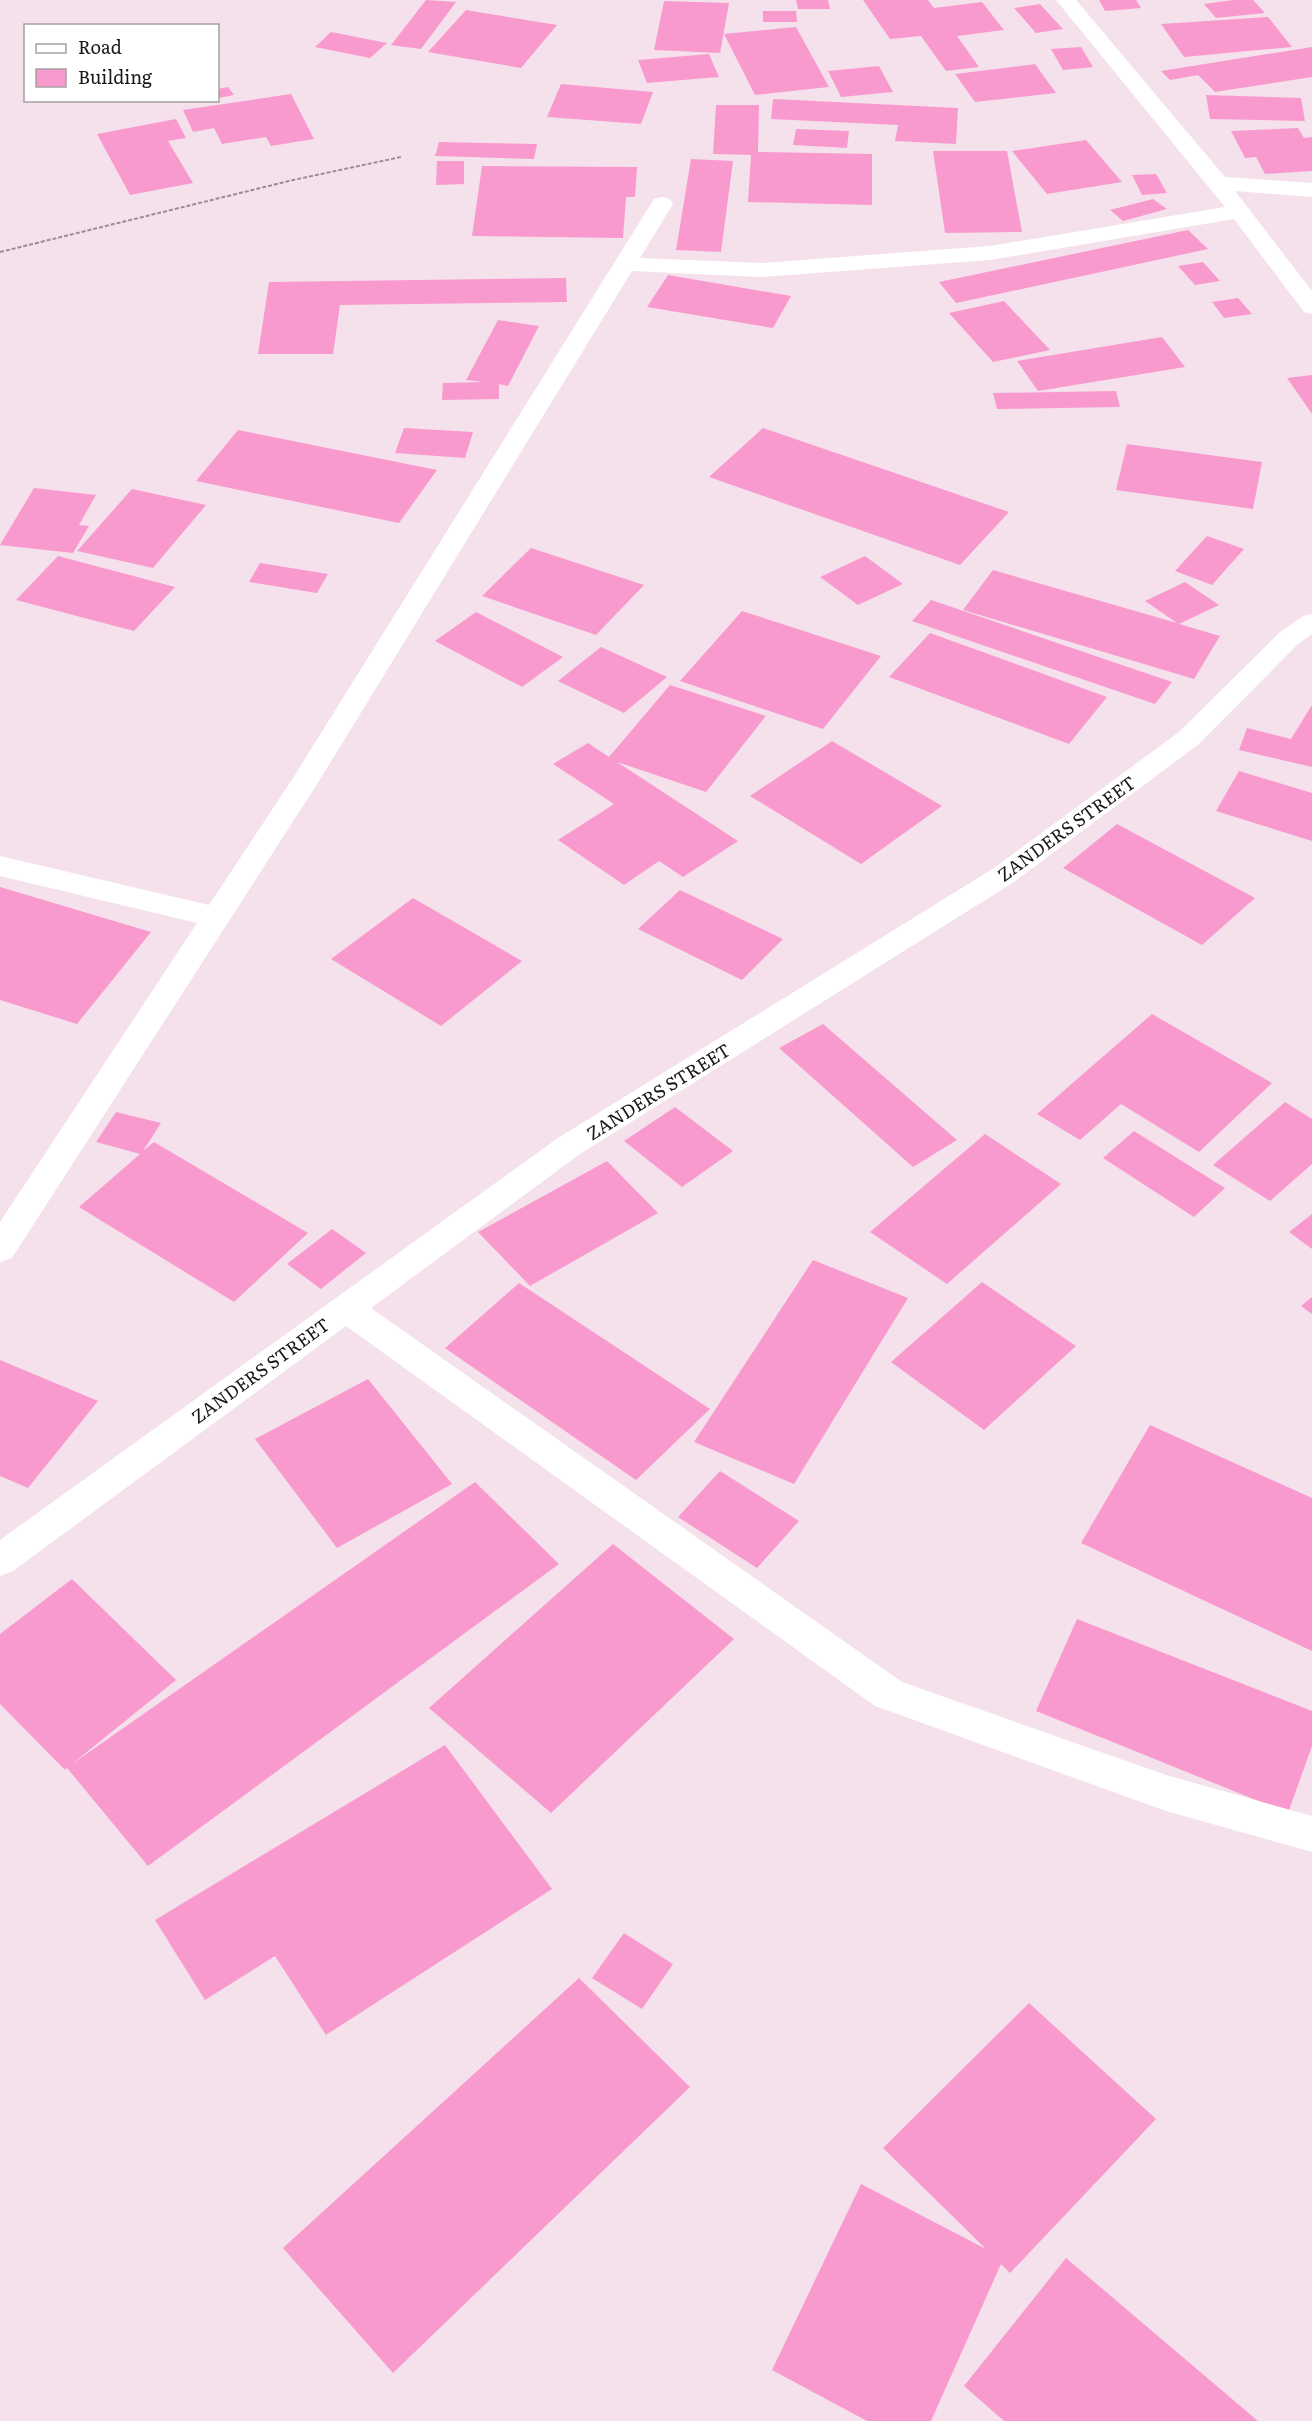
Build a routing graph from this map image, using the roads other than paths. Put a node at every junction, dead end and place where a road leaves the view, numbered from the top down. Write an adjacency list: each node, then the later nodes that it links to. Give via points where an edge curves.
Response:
1 (1066, 0): 2 (street)
2 (1218, 183): 3 (street); 5 (street)
3 (1312, 190)
4 (662, 204): 6 (street)
5 (1240, 211): 6 (street, via 990,253 761,270); 7 (street)
6 (625, 264): 10 (street, via 312,771)
7 (1312, 306)
8 (1312, 622): 12 (street, ZANDERS STREET, via 1288,639 1188,738 1004,875 569,1146)
9 (0, 866): 10 (street)
10 (217, 917): 11 (street)
11 (0, 1249)
12 (346, 1308): 13 (street, ZANDERS STREET); 14 (street, via 889,1694 1166,1793)
13 (0, 1560)
14 (1312, 1834)

